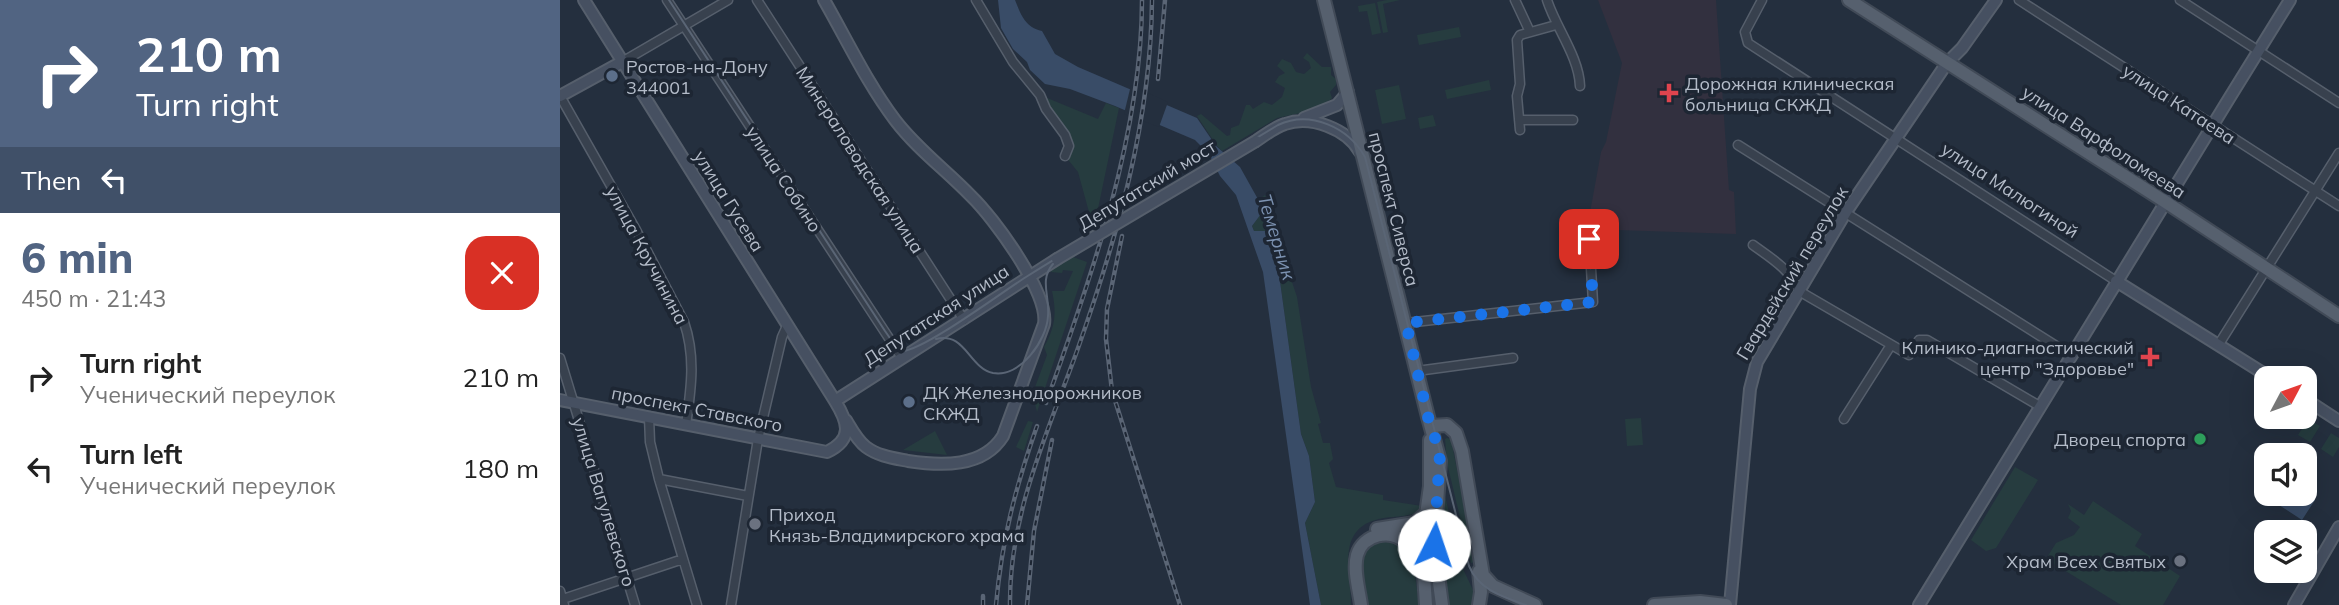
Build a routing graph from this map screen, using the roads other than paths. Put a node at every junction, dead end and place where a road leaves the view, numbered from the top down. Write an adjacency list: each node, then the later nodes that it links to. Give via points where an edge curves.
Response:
1 (584, 0): 22 (street, улица Гусева)
2 (667, 0): 19 (street, улица Собино)
3 (728, 0): 19 (street)
4 (757, 0): 50 (street, Минераловодская улица)
5 (824, 0): 46 (street, via 895,120 980,205)
6 (976, 0): 17 (street)
7 (982, 0): 17 (street)
8 (1324, 0): 25 (main road, проспект Сиверса)
9 (1515, 0): 20 (street)
10 (1547, 0): 18 (street)
11 (1762, 0): 33 (street, улица Малюгиной, via 1748,22 1748,43)
12 (1849, 0): 23 (main road, улица Варфоломеева)
13 (1996, 0): 23 (street, Гвардейский переулок)
14 (2019, 0): 31 (street, улица Катаева)
15 (2180, 0): 21 (street)
16 (2290, 0): 21 (street)
17 (980, 10): 36 (street, via 1065,135 1069,146)
18 (1556, 25): 20 (street); 24 (street, via 1579,73)
19 (684, 26): 22 (street); 57 (street, улица Собино)
20 (1530, 32): 29 (street, via 1517,40 1519,125)
21 (2258, 50): 27 (street); 31 (street)
22 (622, 62): 26 (street); 52 (street, улица Гусева)
23 (1947, 63): 33 (street, Гвардейский переулок); 39 (main road, улица Варфоломеева)
24 (1580, 86)
25 (1348, 92): 28 (main road, проспект Сиверса); 30 (street, via 1327,110)
26 (560, 96): 70 (street, улица Кручинина, via 684,322 693,369)
27 (2339, 103)
28 (1354, 120): 32 (street); 37 (main road, проспект Сиверса)
29 (1573, 120)
30 (1295, 121): 32 (street); 44 (street, Депутатский мост, bridge)
31 (2211, 125): 38 (street, улица Катаева); 39 (street)
32 (1340, 132): 37 (street)
33 (1897, 137): 41 (street, Гвардейский переулок); 47 (street, улица Малюгиной)
34 (1738, 145): 41 (street)
35 (2339, 153): 38 (street)
36 (1065, 156)
37 (1363, 158): 51 (main road, проспект Сиверса)
38 (2315, 191): 40 (street, улица Катаева); 45 (street)
39 (2164, 201): 45 (main road, улица Варфоломеева); 47 (street)
40 (2339, 206)
41 (1846, 212): 48 (street, Гвардейский переулок); 55 (street)
42 (1589, 235): 51 (street, via 1593,302)
43 (1753, 245): 48 (street, via 1794,279)
44 (1057, 260): 46 (street, Депутатская улица)
45 (2265, 269): 49 (main road, улица Варфоломеева); 53 (street)
46 (1030, 276): 50 (street, Депутатская улица); 68 (street, улица Гусева, via 1044,306 1044,324 1000,440 978,457 958,464 935,464 886,457 868,449)
47 (2116, 281): 53 (street, улица Малюгиной); 55 (street)
48 (1799, 291): 54 (street); 94 (street, Гвардейский переулок, via 1752,377)
49 (2339, 316)
50 (964, 320): 57 (street, Депутатская улица)
51 (1406, 323): 60 (main road, проспект Сиверса)
52 (787, 326): 62 (street, улица Гусева); 72 (street)
53 (2220, 344): 59 (street, улица Малюгиной)
54 (1891, 345): 64 (street, via 1909,355 1919,340 1927,340); 67 (street)
55 (2073, 356): 64 (street)
56 (560, 358): 63 (street, улица Вагулевского)
57 (902, 358): 62 (street, Депутатская улица)
58 (1513, 358): 60 (street)
59 (2254, 366)
60 (1417, 371): 71 (main road, проспект Сиверса)
61 (560, 400): 63 (street, проспект Ставского)
62 (835, 401): 68 (street, улица Гусева)
63 (575, 402): 66 (street, проспект Ставского); 79 (street, улица Вагулевского)
64 (2041, 407): 95 (street)
65 (2317, 407): 69 (street)
66 (649, 417): 70 (street, проспект Ставского); 74 (street)
67 (1844, 419)
68 (846, 420): 72 (street, проспект Ставского, via 841,442 827,452)
69 (2339, 421)
70 (687, 425): 72 (street, проспект Ставского)
71 (1431, 426): 73 (main road, via 1451,427); 76 (main road, проспект Сиверса); 89 (main road, проспект Сиверса, via 1440,461 1434,545)
72 (758, 439): 75 (street)
73 (1458, 443): 90 (main road, via 1480,575); 91 (main road, via 1483,575 1493,586)
74 (659, 480): 75 (street); 78 (street)
75 (748, 496): 85 (street)
76 (1425, 514): 80 (main road, проспект Сиверса); 86 (main road, via 1415,523 1371,531 1356,544 1350,566)
77 (2339, 527): 82 (street)
78 (683, 559): 79 (street); 84 (street)
79 (626, 578): 81 (street); 83 (street, улица Вагулевского)
80 (1423, 585): 87 (main road, via 1407,544 1392,535 1373,537 1363,543 1356,557); 88 (main road, проспект Сиверса)
81 (562, 599)
82 (2296, 604)
83 (635, 605)
84 (697, 605)
85 (731, 605)
86 (1355, 605)
87 (1361, 605)
88 (1426, 605)
89 (1443, 605)
90 (1479, 605)
91 (1535, 605)
92 (1654, 605): 93 (main road)
93 (1678, 605): 94 (main road)
94 (1728, 605)
95 (1919, 605)

